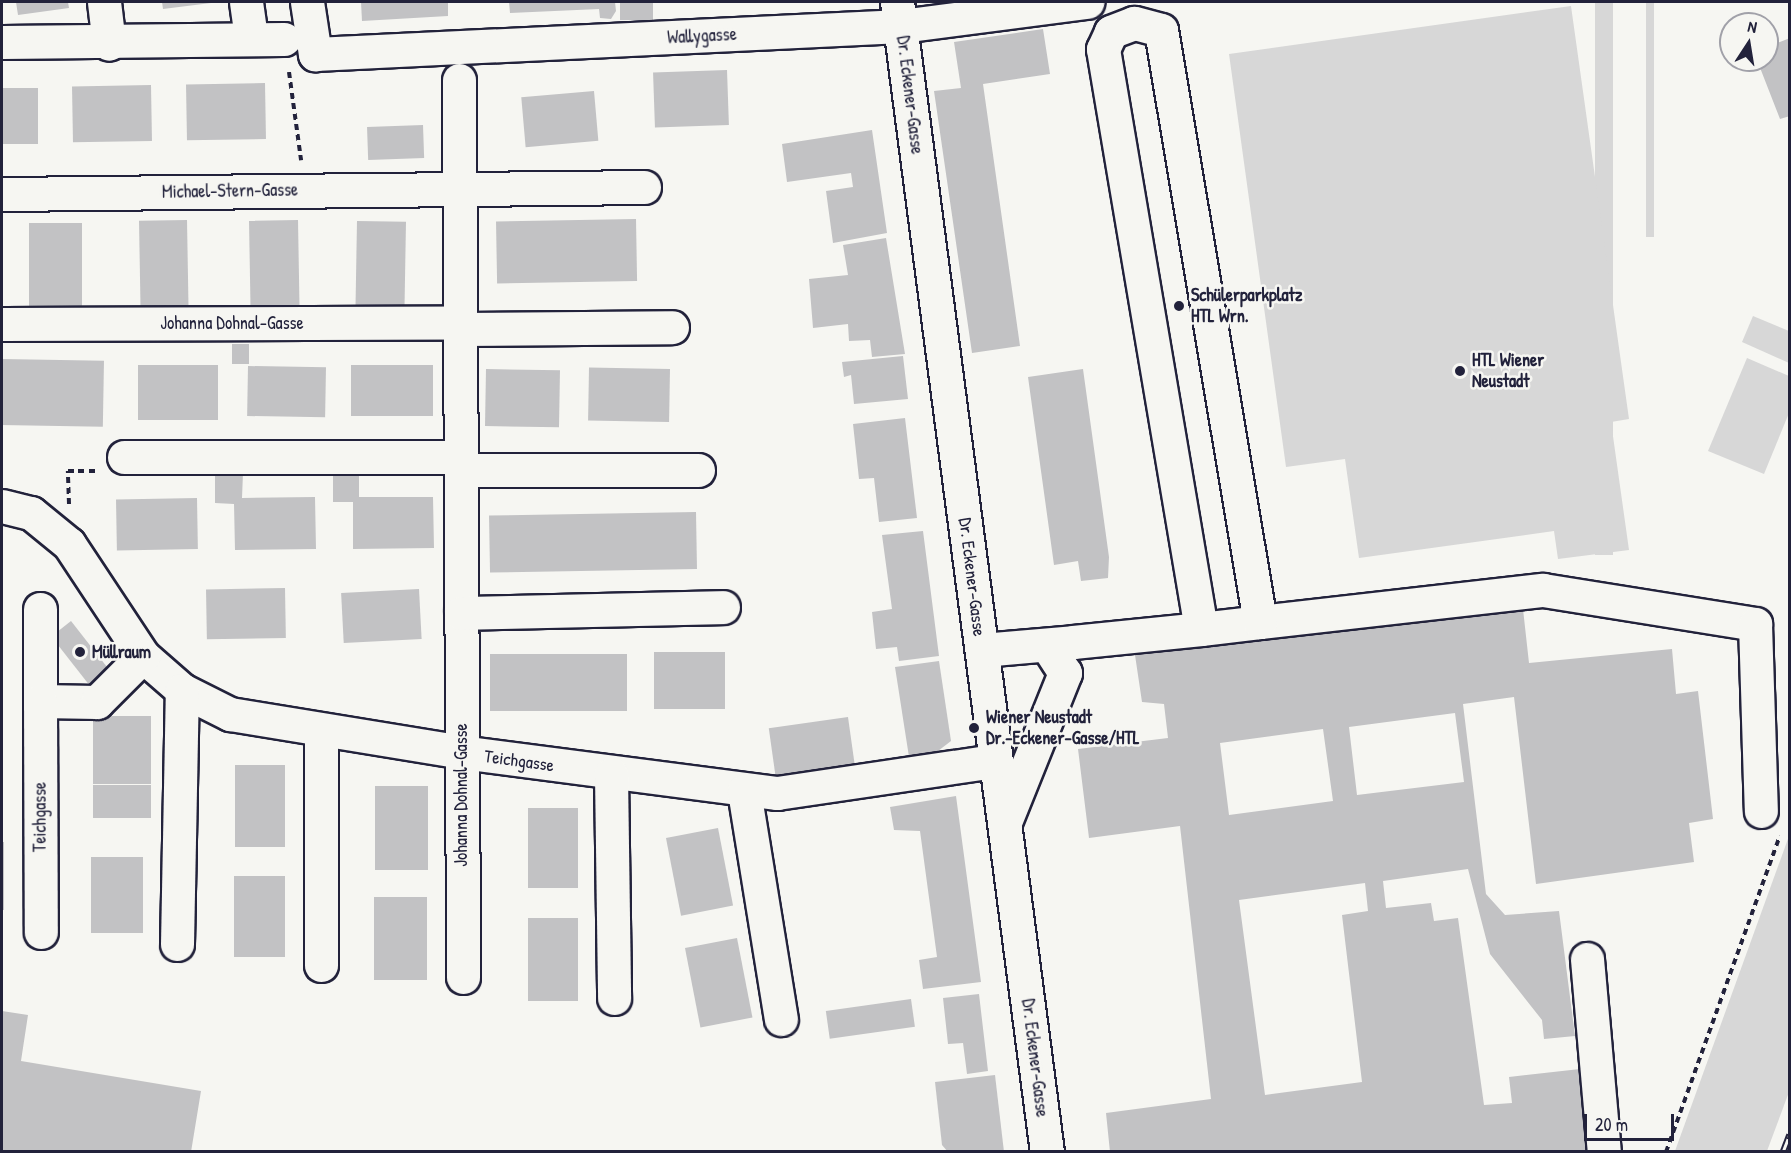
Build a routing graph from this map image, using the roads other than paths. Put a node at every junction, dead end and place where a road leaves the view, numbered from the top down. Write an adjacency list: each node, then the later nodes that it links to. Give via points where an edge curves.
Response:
1 (104, 2): 9 (street)
2 (246, 2): 6 (street)
3 (307, 2): 5 (street, Wallygasse, via 315,54)
4 (1087, 2): 5 (street, Wallygasse)
5 (899, 14): 27 (street, Dr. Eckener-Gasse)
6 (251, 39): 7 (street); 9 (street)
7 (284, 39)
8 (2, 42): 9 (street)
9 (109, 44)
10 (459, 80): 12 (street, Johanna Dohnal-Gasse)
11 (644, 187): 12 (street)
12 (459, 189): 13 (street, Michael-Stern-Gasse); 15 (street, Johanna Dohnal-Gasse)
13 (2, 194)
14 (2, 324): 15 (street, Johanna Dohnal-Gasse)
15 (462, 325): 16 (street, Johanna Dohnal-Gasse); 18 (street, Johanna Dohnal-Gasse)
16 (672, 327)
17 (124, 457): 18 (street)
18 (461, 464): 19 (street); 23 (street, Johanna Dohnal-Gasse)
19 (698, 470)
20 (2, 506): 28 (street, Teichgasse, via 31,513 69,544)
21 (723, 607): 23 (street)
22 (40, 609): 30 (street, Teichgasse)
23 (461, 613): 32 (street, Johanna Dohnal-Gasse)
24 (1260, 622): 25 (street); 25 (street, via 1161,30 1134,23 1111,32 1103,49); 37 (street, via 1544,591 1755,624)
25 (1201, 629): 26 (street)
26 (1047, 645): 27 (street); 36 (street, via 1065,673)
27 (982, 650): 33 (street, Dr. Eckener-Gasse)
28 (143, 656): 29 (street, Teichgasse); 30 (street, via 97,702)
29 (182, 690): 31 (street, Teichgasse, via 230,714); 39 (street)
30 (40, 701): 38 (street, Teichgasse)
31 (321, 730): 32 (street, Teichgasse); 41 (street)
32 (461, 752): 34 (street, Teichgasse); 42 (street, Johanna Dohnal-Gasse)
33 (995, 760): 35 (street, Teichgasse, via 777,793); 36 (street, Dr. Eckener-Gasse)
34 (611, 774): 35 (street, Teichgasse); 43 (street)
35 (744, 791): 44 (street)
36 (1005, 822): 45 (street, Dr. Eckener-Gasse)
37 (1770, 822)
38 (41, 932)
39 (177, 944)
40 (1587, 959): 46 (street)
41 (321, 964)
42 (463, 977)
43 (614, 998)
44 (781, 1019)
45 (1047, 1152)
46 (1604, 1152)

